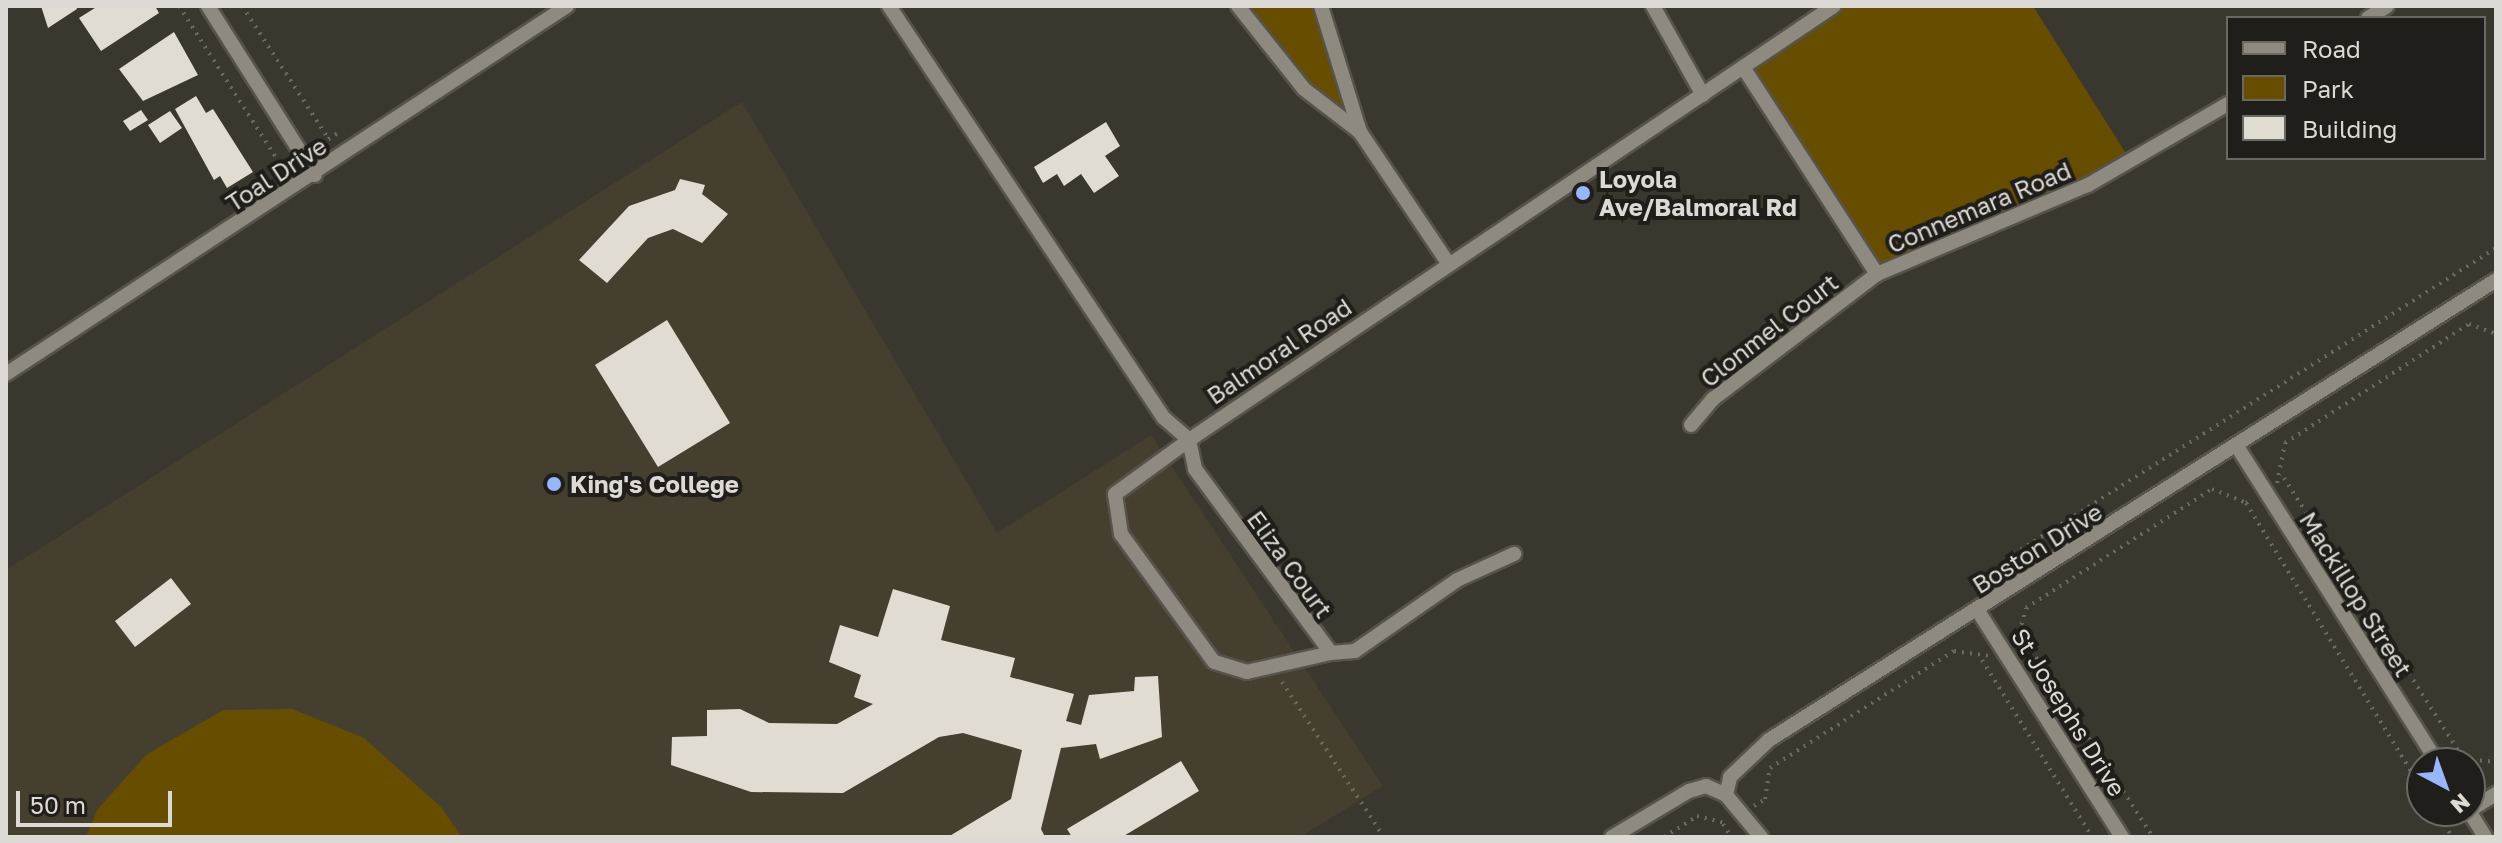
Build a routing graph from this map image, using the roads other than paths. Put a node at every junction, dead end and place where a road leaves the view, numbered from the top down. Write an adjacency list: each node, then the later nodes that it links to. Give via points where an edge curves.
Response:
1 (208, 6): 12 (street)
2 (567, 6): 12 (street, Toal Drive)
3 (889, 6): 18 (street, via 1164,418)
4 (1238, 6): 11 (street, via 1304,89)
5 (1321, 6): 11 (street)
6 (1653, 6): 9 (street)
7 (1834, 6): 8 (street, Balmoral Road)
8 (1743, 67): 9 (street, Balmoral Road); 14 (street, Connemara Road)
9 (1703, 95): 13 (street, Balmoral Road)
10 (2226, 105): 14 (street, Connemara Road, via 2088,185)
11 (1360, 132): 13 (street)
12 (315, 175): 16 (street, Toal Drive)
13 (1448, 263): 18 (street, Balmoral Road)
14 (1877, 274): 17 (street, Clonmel Court, via 1713,399)
15 (2496, 280): 19 (street, Boston Drive)
16 (6, 374)
17 (1691, 425)
18 (1189, 440): 22 (street, Eliza Court, via 1195,469); 22 (street, Balmoral Road, via 1115,494 1121,534 1214,662 1247,672)
19 (2238, 448): 21 (street, Boston Drive); 23 (street, Mackillop Street)
20 (1514, 554): 22 (street, Eliza Court, via 1457,580 1355,651)
21 (1978, 611): 24 (street, Boston Drive, via 1769,740 1730,777); 27 (street, St Josephs Drive)
22 (1331, 653)
23 (2428, 747)
24 (1726, 795): 25 (street, via 1706,786 1689,791); 26 (street)
25 (1612, 837)
26 (1761, 837)
27 (2122, 837)

